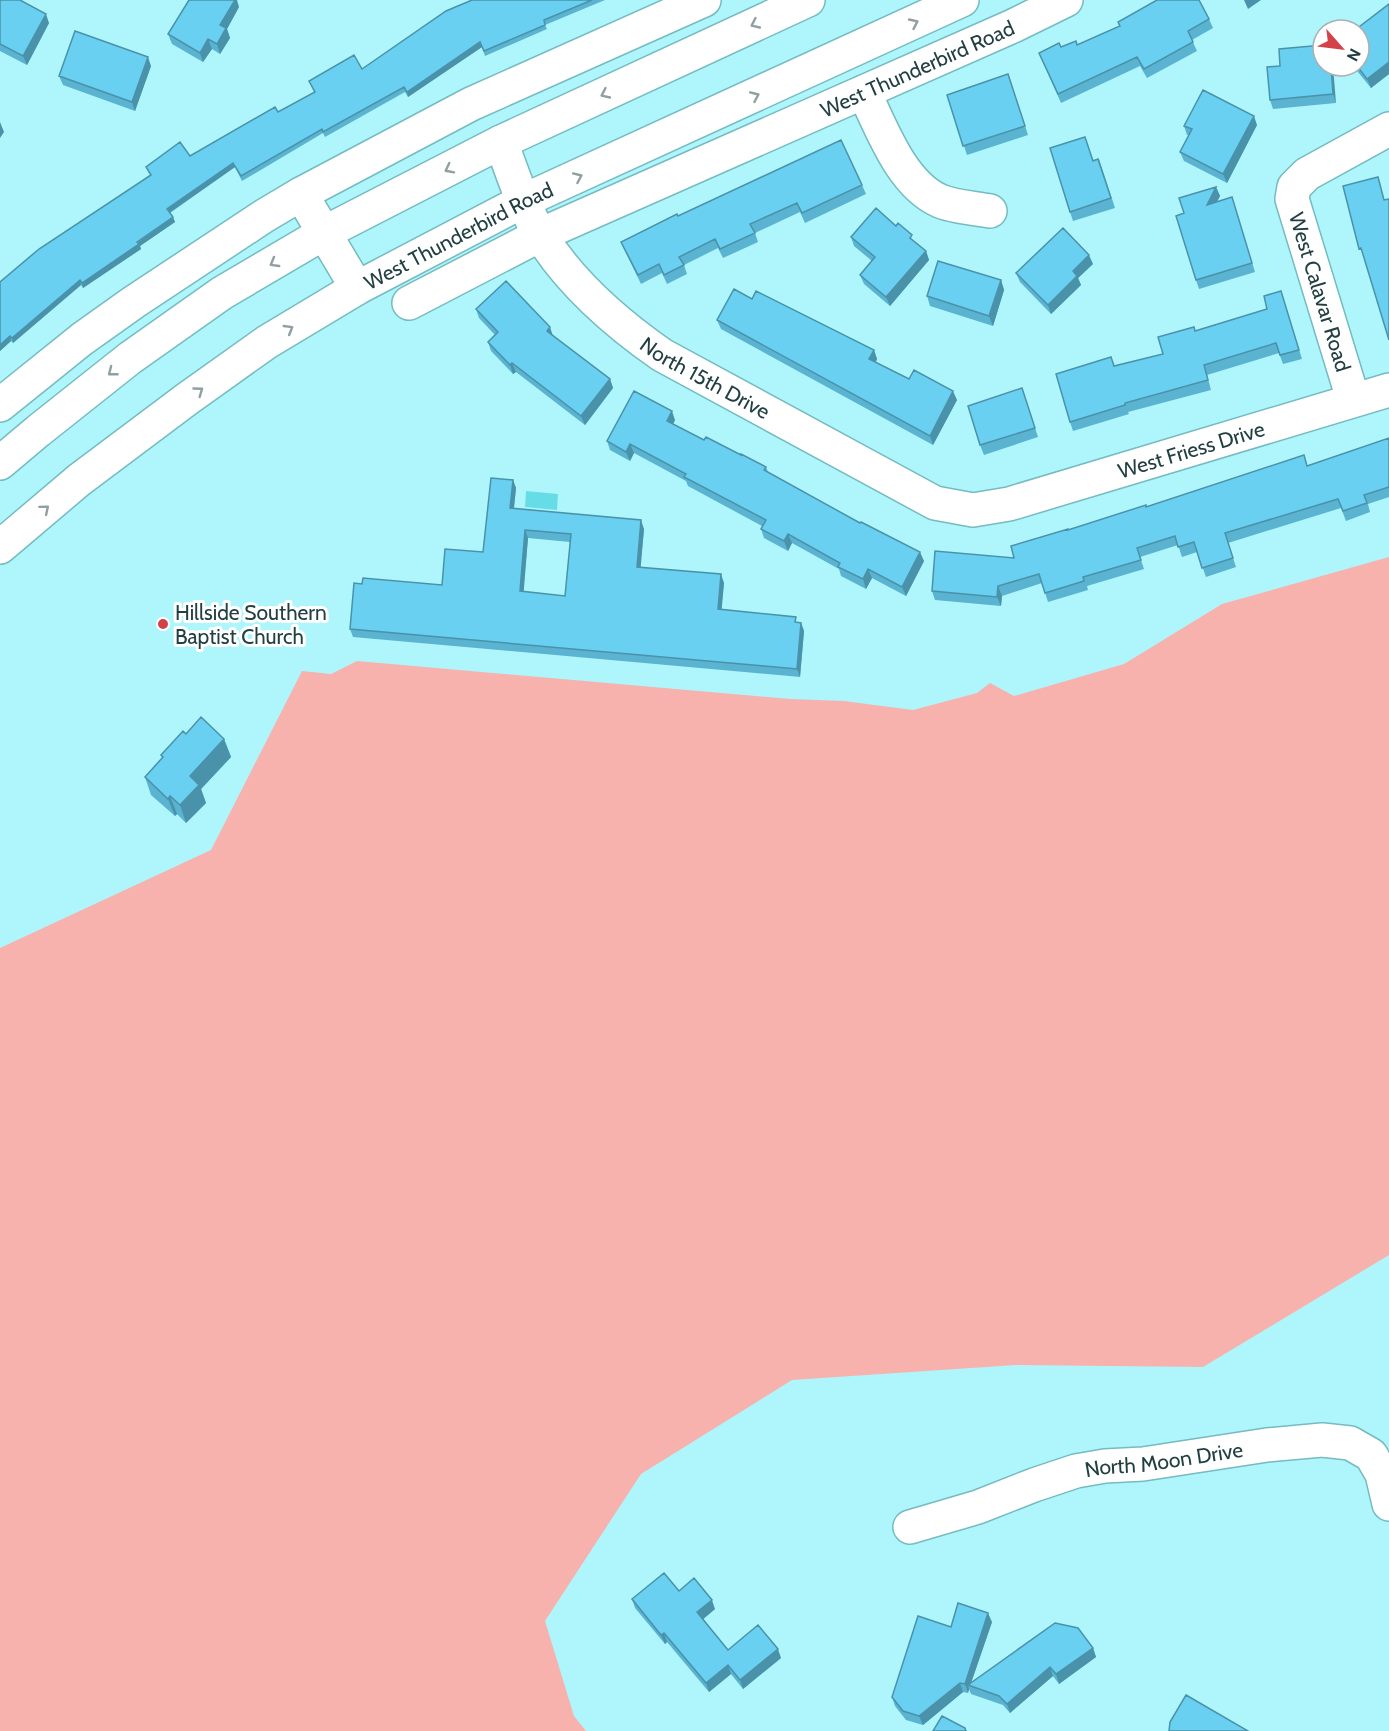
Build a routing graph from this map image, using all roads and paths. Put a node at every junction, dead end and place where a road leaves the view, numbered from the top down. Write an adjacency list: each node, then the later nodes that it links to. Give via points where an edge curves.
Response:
1 (704, 0): 8 (street, via 471,104)
2 (808, 0): 7 (street, one-way to 7)
3 (962, 0): 9 (street, West Thunderbird Road, one-way to 3)
4 (1066, 0): 5 (street, West Thunderbird Road)
5 (864, 92): 10 (street, via 893,152 912,180 940,201); 12 (street, West Thunderbird Road)
6 (1389, 129): 16 (street, West Calavar Road, via 1307,174 1294,188 1292,199)
7 (501, 142): 9 (street, North 15th Drive); 11 (street, one-way to 11)
8 (301, 194): 11 (street); 17 (street, via 134,302)
9 (523, 201): 12 (street, North 15th Drive); 13 (street, West Thunderbird Road)
10 (990, 211)
11 (324, 234): 13 (street); 18 (street, one-way to 18, via 222,294 130,358)
12 (540, 235): 14 (street, West Thunderbird Road); 19 (street, North 15th Drive, via 600,306 662,355 935,503 973,510)
13 (357, 288): 20 (street, West Thunderbird Road, one-way to 13, via 79,480 187,399 267,342)
14 (409, 303)
15 (1389, 390): 16 (street, West Friess Drive)
16 (1353, 399): 19 (street, West Friess Drive)
17 (0, 405)
18 (0, 463)
19 (994, 507)
20 (0, 547)
21 (1389, 1504): 22 (street, North Moon Drive, via 1383,1474 1371,1455 1350,1443 1322,1440 1076,1471)
22 (910, 1527)

